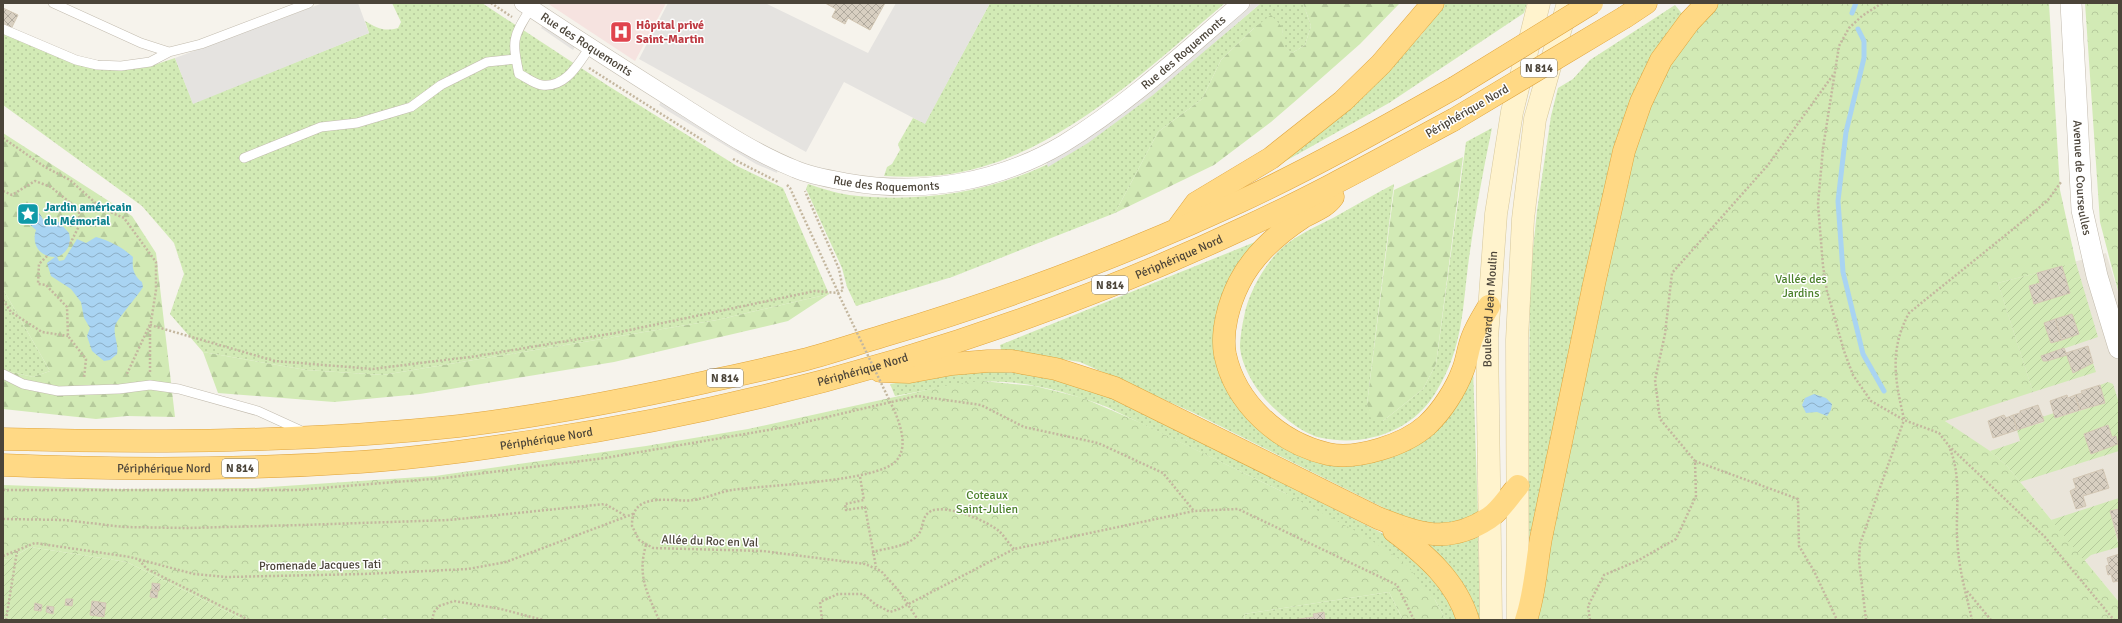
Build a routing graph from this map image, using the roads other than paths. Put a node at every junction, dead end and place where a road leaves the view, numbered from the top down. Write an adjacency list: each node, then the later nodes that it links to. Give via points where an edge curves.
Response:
1 (53, 3): 14 (lane, via 141,43)
2 (309, 3): 14 (lane, via 201,44)
3 (1241, 3): 13 (street, Rue des Roquemonts, via 1106,115 1061,145 1010,170 965,182 902,188 872,186 795,170 747,146)
4 (1433, 3): 18 (highway, via 1381,64 1343,101 1271,158 1196,203)
5 (1539, 3): 19 (main road, Boulevard Jean Moulin, via 1512,112 1496,214)
6 (1568, 3): 26 (main road, via 1535,119 1523,218 1519,296)
7 (1592, 3): 18 (highway, Périphérique Nord / N 814, bridge, via 1454,88 1322,161)
8 (1646, 3): 17 (highway, Périphérique Nord / N 814, bridge, via 1454,120)
9 (1707, 3): 32 (highway, via 1689,22 1661,60 1641,102 1624,151 1541,538 1533,601)
10 (2071, 3): 20 (street, Avenue de Courseulles, via 2082,210 2097,276)
11 (527, 6): 13 (street, Rue des Roquemonts); 15 (lane, via 515,39)
12 (3, 29): 14 (lane, via 76,60 97,65 121,66 150,62)
13 (590, 47): 15 (lane, via 570,74 556,85 540,85 519,74)
14 (169, 52)
15 (516, 59): 16 (lane, via 487,62 441,85 411,107 356,123 321,127)
16 (244, 158)
17 (1346, 178): 19 (highway, via 1329,203 1277,236 1249,266 1239,284 1226,322 1225,353 1231,372 1251,408 1270,425 1314,450 1329,454 1370,452 1395,444 1427,425 1438,412 1457,384 1472,338); 21 (highway, Périphérique Nord / N 814, via 1243,229 1072,301 974,336)
18 (1178, 228): 23 (highway, Périphérique Nord / N 814, via 982,306 805,360 566,411 459,426)
19 (1489, 306): 28 (main road, Boulevard Jean Moulin, via 1487,338)
20 (2119, 348)
21 (865, 370): 25 (highway, Périphérique Nord / N 814, via 678,416 477,449 363,462 225,469 113,469); 27 (highway, via 909,372 988,361 1012,361 1056,369 1129,394)
22 (3, 374): 23 (lane, via 23,384 58,391 119,389 150,384 179,389 258,411)
23 (315, 436): 24 (highway, Périphérique Nord / N 814, via 218,441)
24 (3, 439)
25 (3, 465)
26 (1518, 486): 28 (highway); 31 (main road)
27 (1378, 518): 28 (highway, via 1421,534 1434,535 1460,531); 29 (highway, via 1425,554 1442,572)
28 (1490, 518): 30 (main road, Boulevard Jean Moulin)
29 (1468, 620)
30 (1491, 620)
31 (1518, 620)
32 (1526, 620)

